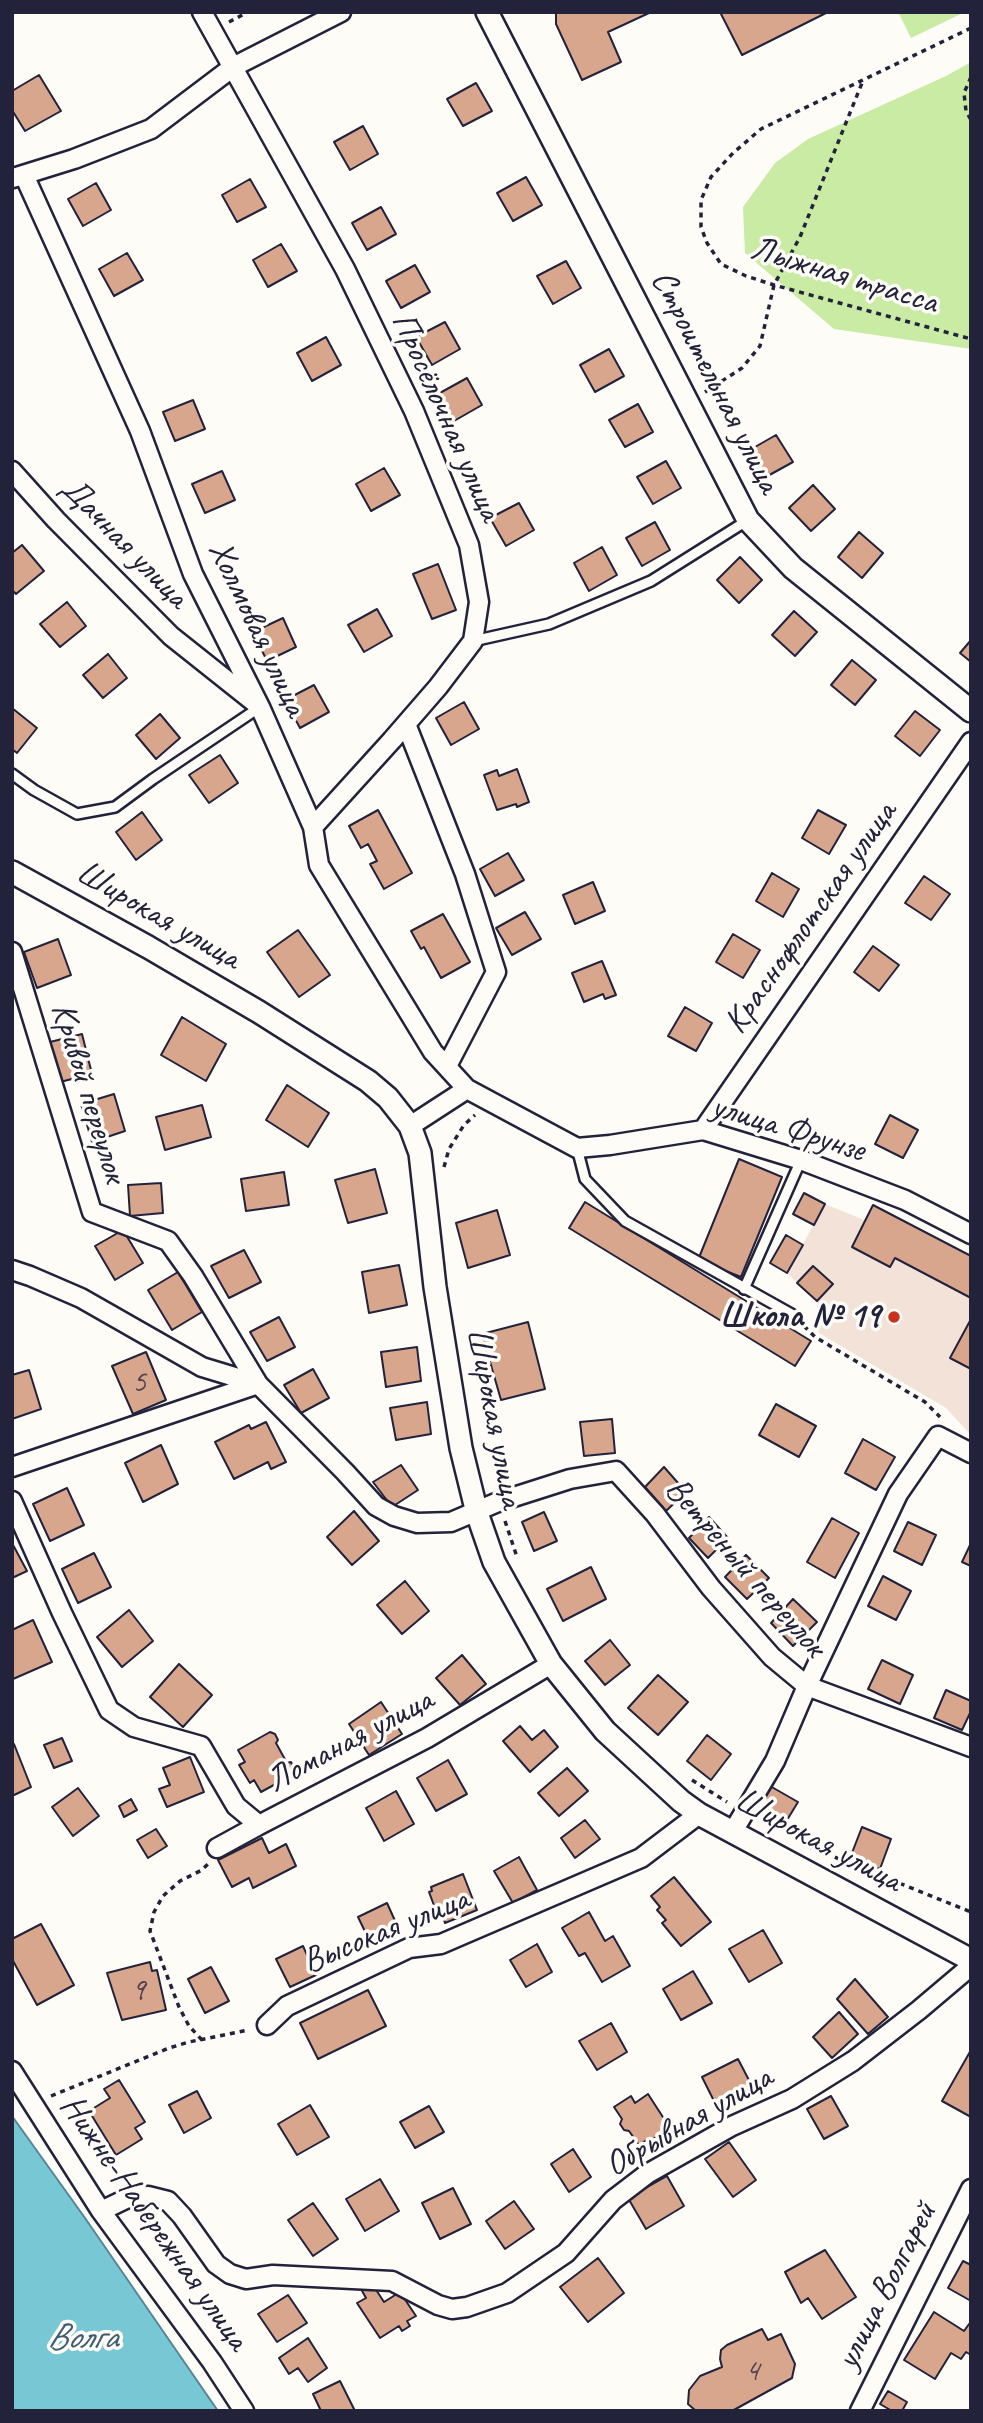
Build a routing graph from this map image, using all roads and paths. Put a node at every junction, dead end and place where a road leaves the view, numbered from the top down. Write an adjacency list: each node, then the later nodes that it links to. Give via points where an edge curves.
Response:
1 (202, 12): 5 (street, Просёлочная улица)
2 (341, 12): 5 (street)
3 (488, 12): 14 (street, Строительная улица)
4 (971, 28): 7 (path, Лыжная трасса)
5 (233, 68): 9 (street, via 150,129); 15 (street, Просёлочная улица, via 345,269 414,411 469,545 480,602)
6 (971, 77): 8 (path, via 964,93)
7 (862, 81): 10 (path, via 800,237); 10 (path, Лыжная трасса, via 761,129 712,177 701,200 701,228 721,264)
8 (971, 120)
9 (18, 176): 16 (street, Холмовая улица, via 140,430 192,574)
10 (774, 285): 11 (path, Лыжная трасса); 12 (path, via 760,346 742,368)
11 (971, 339)
12 (701, 394)
13 (12, 471): 16 (street, Дачная улица, via 171,636)
14 (748, 520): 15 (lane, via 651,581 549,624); 17 (street, Строительная улица, via 793,568)
15 (473, 640): 18 (street, Просёлочная улица)
16 (260, 707): 20 (lane, via 115,807 77,814); 21 (street, Холмовая улица)
17 (971, 711)
18 (406, 724): 21 (street, Просёлочная улица); 24 (street, via 465,874 496,972)
19 (971, 743): 28 (street, Краснофлотская улица)
20 (12, 774)
21 (313, 827): 24 (street, Холмовая улица, via 319,865 433,1052)
22 (12, 872): 27 (street, Широкая улица, via 148,947 368,1081)
23 (12, 952): 36 (street, Кривой переулок, via 92,1212 168,1241)
24 (447, 1066): 25 (street, Холмовая улица)
25 (467, 1089): 26 (street); 27 (street)
26 (489, 1102): 29 (street); 31 (path, via 464,1125 449,1149)
27 (410, 1126): 42 (street, Широкая улица, via 420,1153 460,1448)
28 (703, 1130): 29 (street, улица Фрунзе); 30 (street, улица Фрунзе)
29 (576, 1148): 34 (lane, via 585,1179 625,1222)
30 (801, 1160): 32 (street, улица Фрунзе, via 905,1200); 34 (lane)
31 (443, 1175)
32 (971, 1234)
33 (12, 1270): 36 (street, Кривой переулок, via 81,1298 202,1367)
34 (744, 1289): 35 (lane)
35 (795, 1316): 37 (path, via 815,1337 925,1402 941,1417)
36 (258, 1384): 39 (street); 42 (street, Кривой переулок, via 376,1506 417,1522 451,1522)
37 (938, 1436): 38 (street); 45 (street, via 898,1494)
38 (971, 1453)
39 (12, 1467)
40 (12, 1501): 50 (street, Ломаная улица, via 109,1710 134,1727 201,1745 236,1806)
41 (498, 1502): 42 (street, Ветреный переулок); 43 (path); 45 (street, Ветреный переулок, via 570,1479 616,1471 772,1657)
42 (477, 1513): 44 (street, Широкая улица, via 494,1562)
43 (521, 1566)
44 (551, 1664): 48 (street, Широкая улица, via 605,1731); 50 (street, Ломаная улица, via 427,1738)
45 (807, 1686): 46 (street, Ветреный переулок); 49 (street)
46 (971, 1747)
47 (683, 1773): 49 (path)
48 (699, 1814): 51 (street, Широкая улица); 57 (street, Высокая улица, via 641,1858 441,1944 410,1948 287,2006)
49 (745, 1814): 51 (street)
50 (259, 1825): 53 (street)
51 (732, 1833): 55 (street, Широкая улица)
52 (805, 1844): 54 (path)
53 (217, 1848): 58 (path, via 210,1863 163,1896 150,1931 179,2007)
54 (971, 1912)
55 (971, 1960)
56 (971, 1966): 62 (street, Обрывная улица, via 853,2061 792,2099 647,2174 613,2200 566,2253 507,2293 467,2307 438,2305 392,2281 285,2275 246,2279 216,2264 168,2202 130,2197)
57 (267, 2025): 58 (path)
58 (202, 2040): 60 (path, via 169,2048)
59 (12, 2071): 60 (street, Нижне-Набережная улица)
60 (34, 2105): 62 (street, Нижне-Набережная улица)
61 (971, 2189): 64 (street, улица Волгарей)
62 (101, 2211): 63 (street, Нижне-Набережная улица)
63 (244, 2411)
64 (860, 2411)

